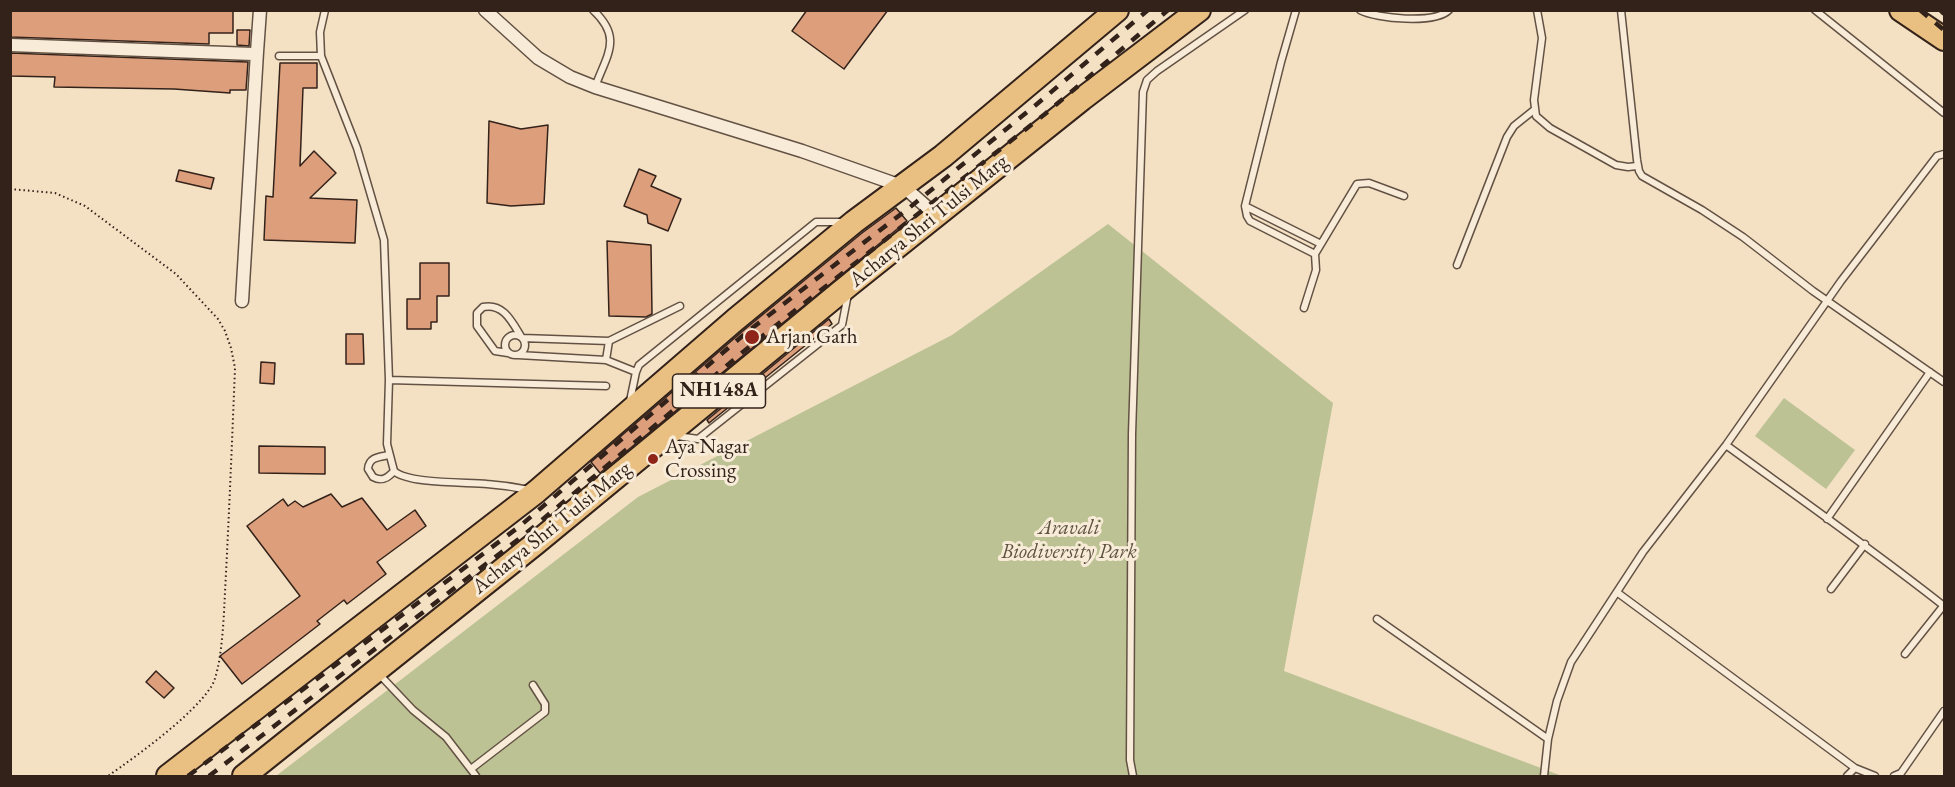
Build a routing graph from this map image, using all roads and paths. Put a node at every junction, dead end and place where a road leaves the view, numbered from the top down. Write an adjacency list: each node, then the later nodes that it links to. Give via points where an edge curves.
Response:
1 (260, 10): 17 (street)
2 (325, 10): 19 (lane, via 320,32)
3 (485, 10): 20 (street, via 538,58)
4 (593, 10): 20 (lane, via 611,34)
5 (1117, 10): 25 (highway, Acharya Shri Tulsi Marg / NH148A)
6 (1199, 10): 29 (highway, Acharya Shri Tulsi Marg / NH148A)
7 (1245, 10): 70 (lane, via 1151,76 1143,92 1132,434)
8 (1296, 10): 28 (lane)
9 (1360, 10): 10 (lane, via 1427,19)
10 (1449, 10)
11 (1537, 10): 21 (lane, via 1542,38)
12 (1621, 10): 24 (lane)
13 (1815, 10): 22 (lane)
14 (1901, 10): 15 (highway)
15 (1942, 32)
16 (10, 45): 17 (street)
17 (257, 52): 34 (street)
18 (279, 56): 19 (lane)
19 (321, 56): 45 (lane, via 357,148 381,227)
20 (595, 87): 25 (street)
21 (1534, 110): 24 (lane, via 1550,128 1616,165); 33 (lane, via 1507,137)
22 (1944, 113)
23 (1944, 154): 35 (lane, via 1937,156)
24 (1637, 166): 35 (lane, via 1647,180 1743,237)
25 (904, 187): 29 (street); 30 (highway, Acharya Shri Tulsi Marg / NH148A)
26 (10, 189): 66 (path, via 55,193 85,206 176,274 218,319 235,368 224,620 215,678 185,716)
27 (1404, 196): 31 (lane, via 1369,183 1358,184)
28 (1245, 206): 31 (lane); 32 (lane, via 1246,216 1256,225)
29 (937, 216): 60 (highway, Acharya Shri Tulsi Marg / NH148A)
30 (854, 222): 43 (lane, via 816,222 639,365); 48 (highway, Acharya Shri Tulsi Marg / NH148A)
31 (1321, 244): 32 (lane)
32 (1315, 254): 37 (lane, via 1316,270)
33 (1456, 265)
34 (242, 301)
35 (1827, 301): 44 (lane); 49 (lane)
36 (680, 306): 39 (lane)
37 (1304, 308)
38 (522, 338): 39 (lane); 40 (lane, via 507,338); 40 (lane, via 498,307 483,307 477,313 477,326 495,351); 41 (lane, via 525,348)
39 (609, 341): 42 (lane)
40 (508, 353): 41 (lane)
41 (518, 355): 42 (lane)
42 (606, 360): 43 (lane)
43 (636, 372): 48 (lane)
44 (1930, 372): 46 (lane); 53 (lane)
45 (389, 380): 47 (lane); 50 (lane)
46 (1944, 382)
47 (606, 386)
48 (628, 411): 52 (highway, Acharya Shri Tulsi Marg / NH148A)
49 (1726, 445): 53 (lane); 56 (lane, via 1643,552)
50 (388, 455): 51 (lane); 51 (lane, via 370,461 368,469 373,477 381,479)
51 (394, 471): 52 (lane, via 424,480 501,485)
52 (536, 492): 67 (highway, Acharya Shri Tulsi Marg / NH148A)
53 (1827, 519): 54 (lane)
54 (1865, 544): 55 (lane); 57 (lane)
55 (1831, 589)
56 (1618, 592): 63 (lane, via 1567,671); 64 (lane)
57 (1944, 606): 59 (lane)
58 (1377, 619): 63 (lane)
59 (1905, 654)
60 (375, 671): 65 (lane, via 413,710 446,736); 68 (highway, Acharya Shri Tulsi Marg / NH148A)
61 (533, 685): 65 (lane, via 545,704 545,712)
62 (1944, 711): 74 (lane, via 1901,773)
63 (1548, 739): 71 (lane)
64 (1855, 768): 72 (lane); 73 (lane)
65 (471, 769): 69 (lane)
66 (108, 777)
67 (168, 777)
68 (244, 777)
69 (476, 777)
70 (1132, 777)
71 (1544, 777)
72 (1847, 777)
73 (1875, 777)
74 (1894, 777)

